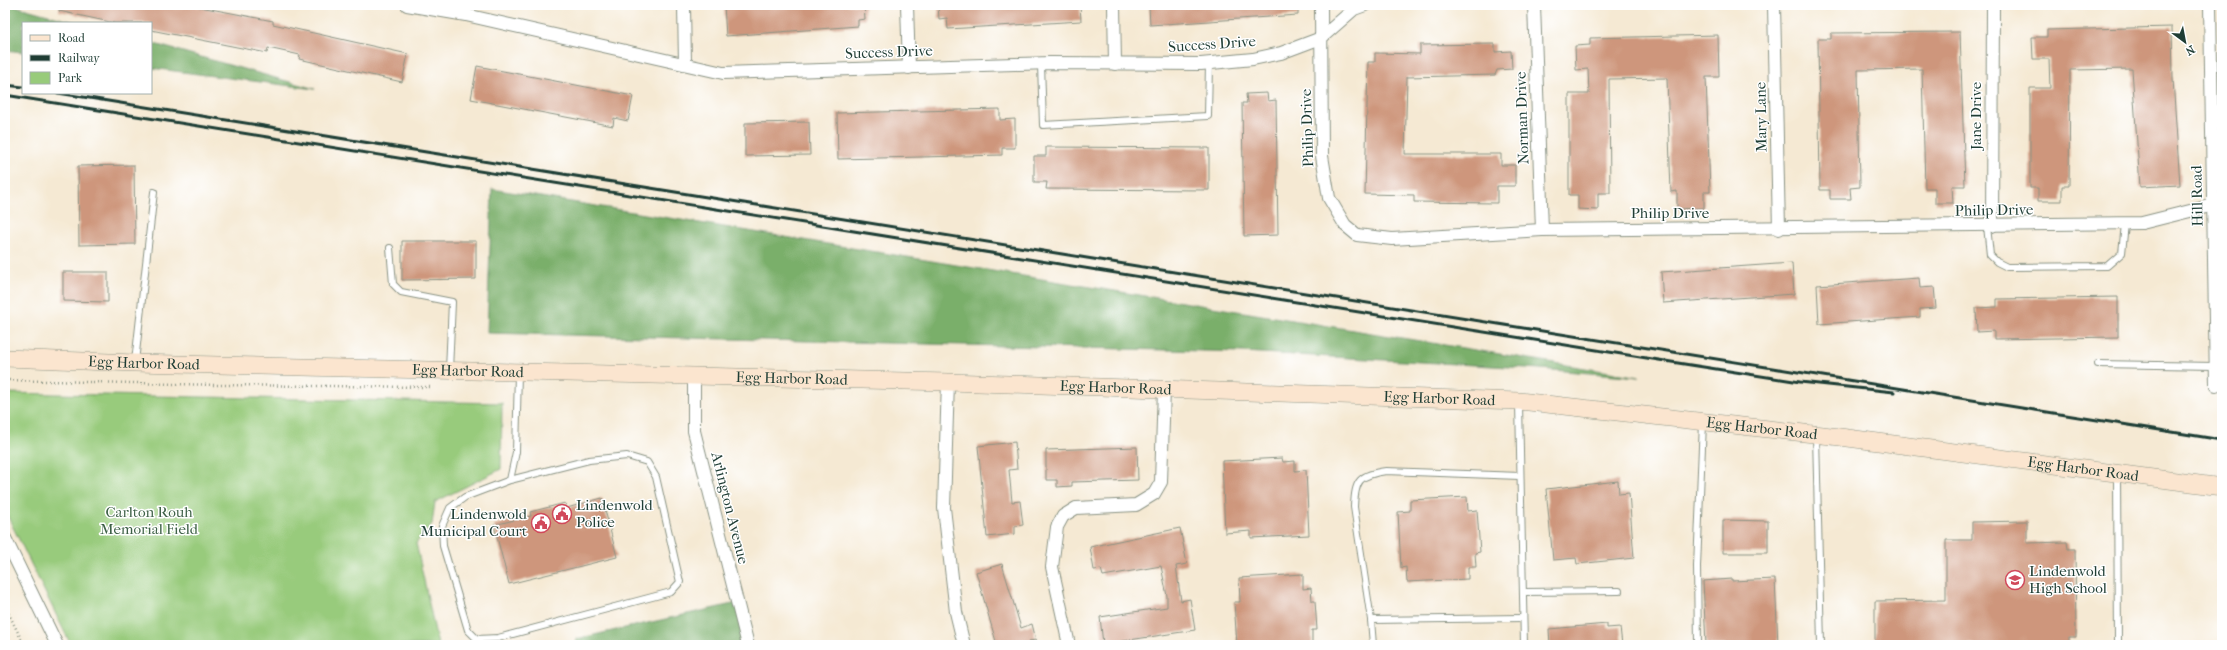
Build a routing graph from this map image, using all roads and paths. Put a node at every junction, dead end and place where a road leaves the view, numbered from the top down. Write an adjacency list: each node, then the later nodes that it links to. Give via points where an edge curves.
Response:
1 (407, 5): 11 (street, Success Drive)
2 (684, 5): 14 (street)
3 (907, 5): 17 (street)
4 (1114, 5): 16 (street)
5 (1321, 5): 12 (street, Philip Drive)
6 (1364, 5): 12 (street, Success Drive, via 1354,9)
7 (1534, 5): 23 (street, Norman Drive)
8 (1774, 5): 22 (street, Mary Lane)
9 (1993, 5): 21 (street, Jane Drive)
10 (2210, 5): 19 (street, Hill Road)
11 (466, 10): 14 (street, Success Drive)
12 (1321, 38): 13 (street, Success Drive, via 1254,59); 23 (street, Philip Drive, via 1322,156 1329,198 1345,225 1356,235 1392,239)
13 (1209, 63): 15 (lane, via 1208,116 1044,125); 16 (street, Success Drive)
14 (685, 64): 17 (street, Success Drive, via 723,73)
15 (1040, 64): 16 (street, Success Drive); 17 (street, Success Drive)
16 (1115, 64)
17 (910, 68)
18 (154, 192): 26 (lane)
19 (2218, 204): 20 (street, Philip Drive, via 2142,223); 28 (street, Hill Road)
20 (2125, 224): 21 (street, Philip Drive); 21 (lane, via 2122,253 2107,266 2008,267 1990,255)
21 (1990, 226): 22 (street, Philip Drive)
22 (1779, 229): 23 (street, Philip Drive)
23 (1542, 230)
24 (390, 248): 29 (lane, via 393,284 401,292 452,302)
25 (5, 358): 26 (street, Egg Harbor Road)
26 (135, 363): 29 (street, Egg Harbor Road)
27 (2098, 364): 28 (lane)
28 (2215, 366): 34 (street, Hill Road)
29 (449, 371): 30 (street, Egg Harbor Road); 32 (path, via 428,388)
30 (518, 373): 31 (street, Egg Harbor Road); 41 (lane, via 516,452)
31 (694, 377): 33 (street, Egg Harbor Road); 51 (street, Arlington Avenue, via 694,431)
32 (5, 380)
33 (948, 382): 35 (street, Egg Harbor Road); 52 (street, via 944,508 956,612)
34 (2219, 386)
35 (1164, 389): 36 (street, Egg Harbor Road); 53 (street, via 1161,482 1154,494 1136,505 1076,508 1063,516 1057,527 1052,567)
36 (1519, 401): 37 (street, Egg Harbor Road); 40 (lane)
37 (1703, 422): 38 (street, Egg Harbor Road); 56 (lane, via 1697,566)
38 (1816, 434): 39 (street, Egg Harbor Road); 57 (lane)
39 (2118, 472): 42 (street, Egg Harbor Road); 58 (lane)
40 (1520, 476): 45 (lane); 48 (lane, via 1386,471 1369,474 1361,479 1354,489 1354,507)
41 (510, 480): 41 (lane, via 465,498 450,508 442,526 443,546 468,630 477,639 498,638 671,592 680,582 656,477 647,462 627,456 589,460)
42 (2222, 487)
43 (5, 538): 50 (street)
44 (1619, 591): 45 (lane)
45 (1522, 592): 47 (lane)
46 (5, 606): 49 (path)
47 (1523, 618): 48 (lane); 55 (lane)
48 (1371, 620): 54 (lane)
49 (24, 645)
50 (57, 645)
51 (748, 645)
52 (964, 645)
53 (1069, 645)
54 (1373, 645)
55 (1524, 645)
56 (1698, 645)
57 (1821, 645)
58 (2118, 645)

